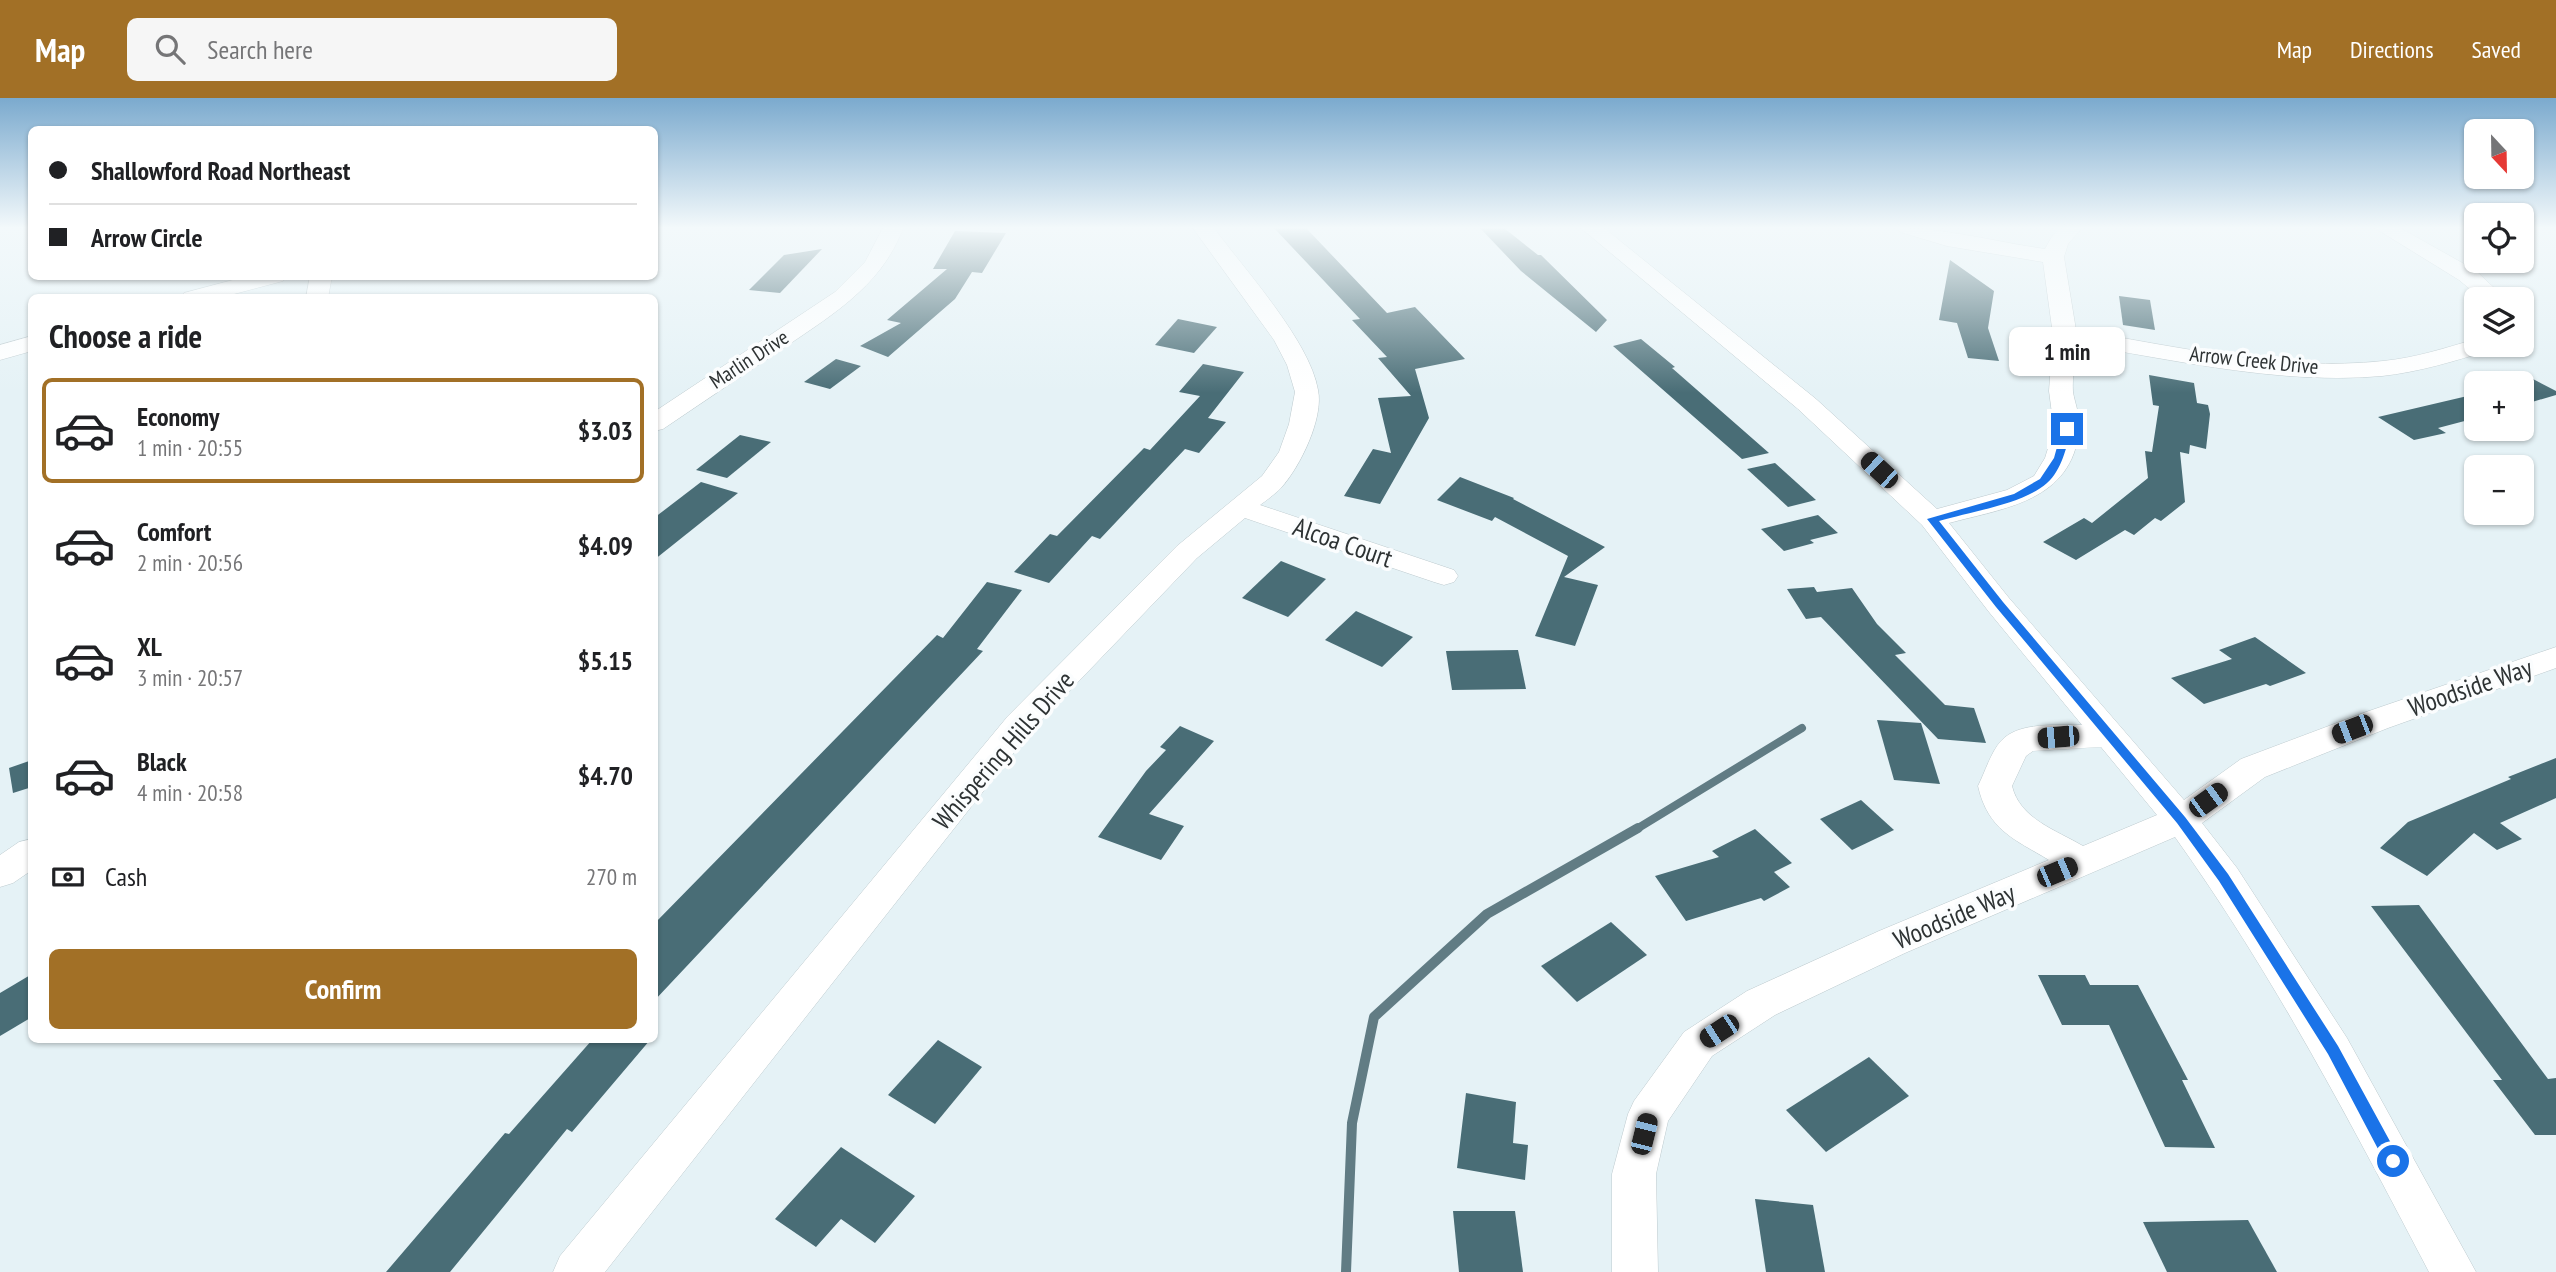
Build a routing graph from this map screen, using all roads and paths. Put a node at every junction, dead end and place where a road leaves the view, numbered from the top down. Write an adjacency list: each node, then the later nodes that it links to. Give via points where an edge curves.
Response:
1 (249, 283): 6 (street)
2 (859, 283): 11 (street, Marlin Drive)
3 (1243, 283): 12 (street, Whispering Hills Drive, via 1285,339 1307,392 1292,452 1272,482)
4 (1658, 283): 13 (street, via 1807,404)
5 (2057, 283): 7 (street)
6 (207, 294)
7 (2065, 335): 10 (street, Arrow Creek Drive, via 2283,368 2391,367); 13 (street, via 2061,391 2067,429 2044,481 2017,496)
8 (28, 344): 9 (street)
9 (0, 353)
10 (2464, 353)
11 (658, 421)
12 (1242, 508): 14 (street, Alcoa Court); 21 (street, Whispering Hills Drive, via 1187,552 1018,724)
13 (1932, 519): 16 (street)
14 (1444, 576)
15 (2556, 657): 17 (street, Woodside Way, via 2253,768)
16 (2109, 735): 17 (street); 19 (street, via 2026,740 2013,749 1995,786 2000,806 2015,823)
17 (2181, 820): 19 (street, Woodside Way); 23 (street, via 2224,878 2333,1050)
18 (28, 855): 20 (street)
19 (2081, 862): 22 (street, Woodside Way, via 1761,1003 1698,1044 1648,1114 1634,1174)
20 (0, 873)
21 (576, 1272)
22 (1635, 1272)
23 (2453, 1272)

